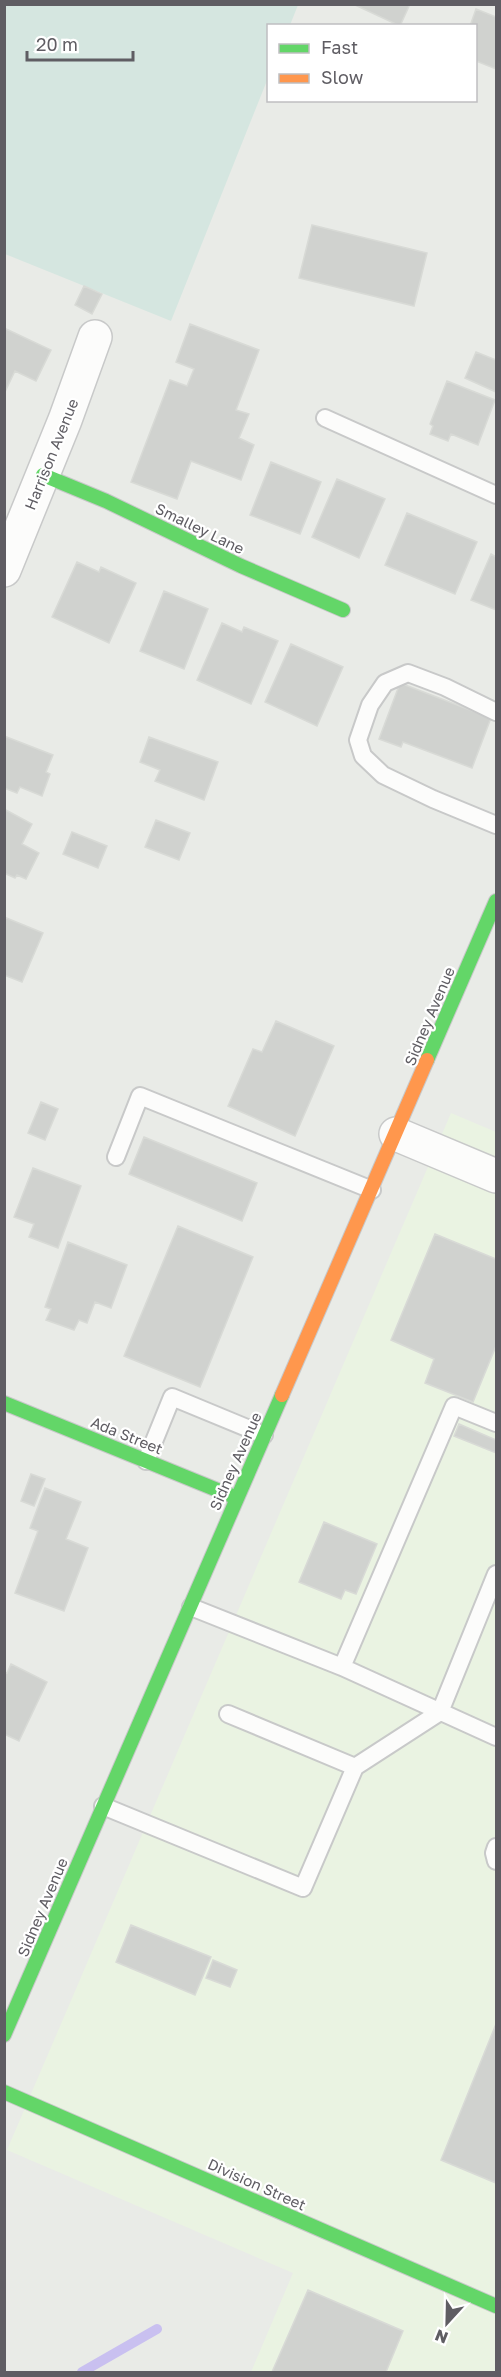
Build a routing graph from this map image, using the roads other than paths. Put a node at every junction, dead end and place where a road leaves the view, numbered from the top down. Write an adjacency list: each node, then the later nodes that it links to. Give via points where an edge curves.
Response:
1 (95, 337): 3 (street, Harrison Avenue)
2 (325, 418): 4 (lane)
3 (43, 475): 5 (street, Harrison Avenue); 6 (main road, Smalley Lane)
4 (496, 495)
5 (4, 570)
6 (343, 610)
7 (496, 712): 8 (lane, via 408,673 385,683 370,705 358,740 363,756 383,775)
8 (496, 825)
9 (496, 901): 10 (main road, Sidney Avenue)
10 (396, 1134): 12 (street); 13 (main road, Sidney Avenue)
11 (116, 1157): 13 (lane, via 140,1096)
12 (496, 1176)
13 (372, 1190): 16 (main road, Sidney Avenue)
14 (4, 1403): 17 (main road, Ada Street)
15 (496, 1423): 21 (lane, via 454,1406)
16 (264, 1435): 17 (lane, via 172,1397); 18 (main road, Sidney Avenue)
17 (146, 1461): 18 (main road, Ada Street)
18 (237, 1498): 20 (main road, Sidney Avenue)
19 (496, 1574): 22 (lane)
20 (191, 1607): 21 (lane); 26 (main road, Sidney Avenue)
21 (342, 1667): 22 (lane)
22 (440, 1712): 24 (lane); 25 (lane)
23 (228, 1714): 25 (lane)
24 (496, 1737)
25 (355, 1767): 26 (lane, via 303,1888)
26 (103, 1806): 29 (main road, Sidney Avenue)
27 (496, 1847): 28 (lane)
28 (496, 1862)
29 (4, 2035)
30 (4, 2092): 31 (main road, Division Street)
31 (496, 2306)

